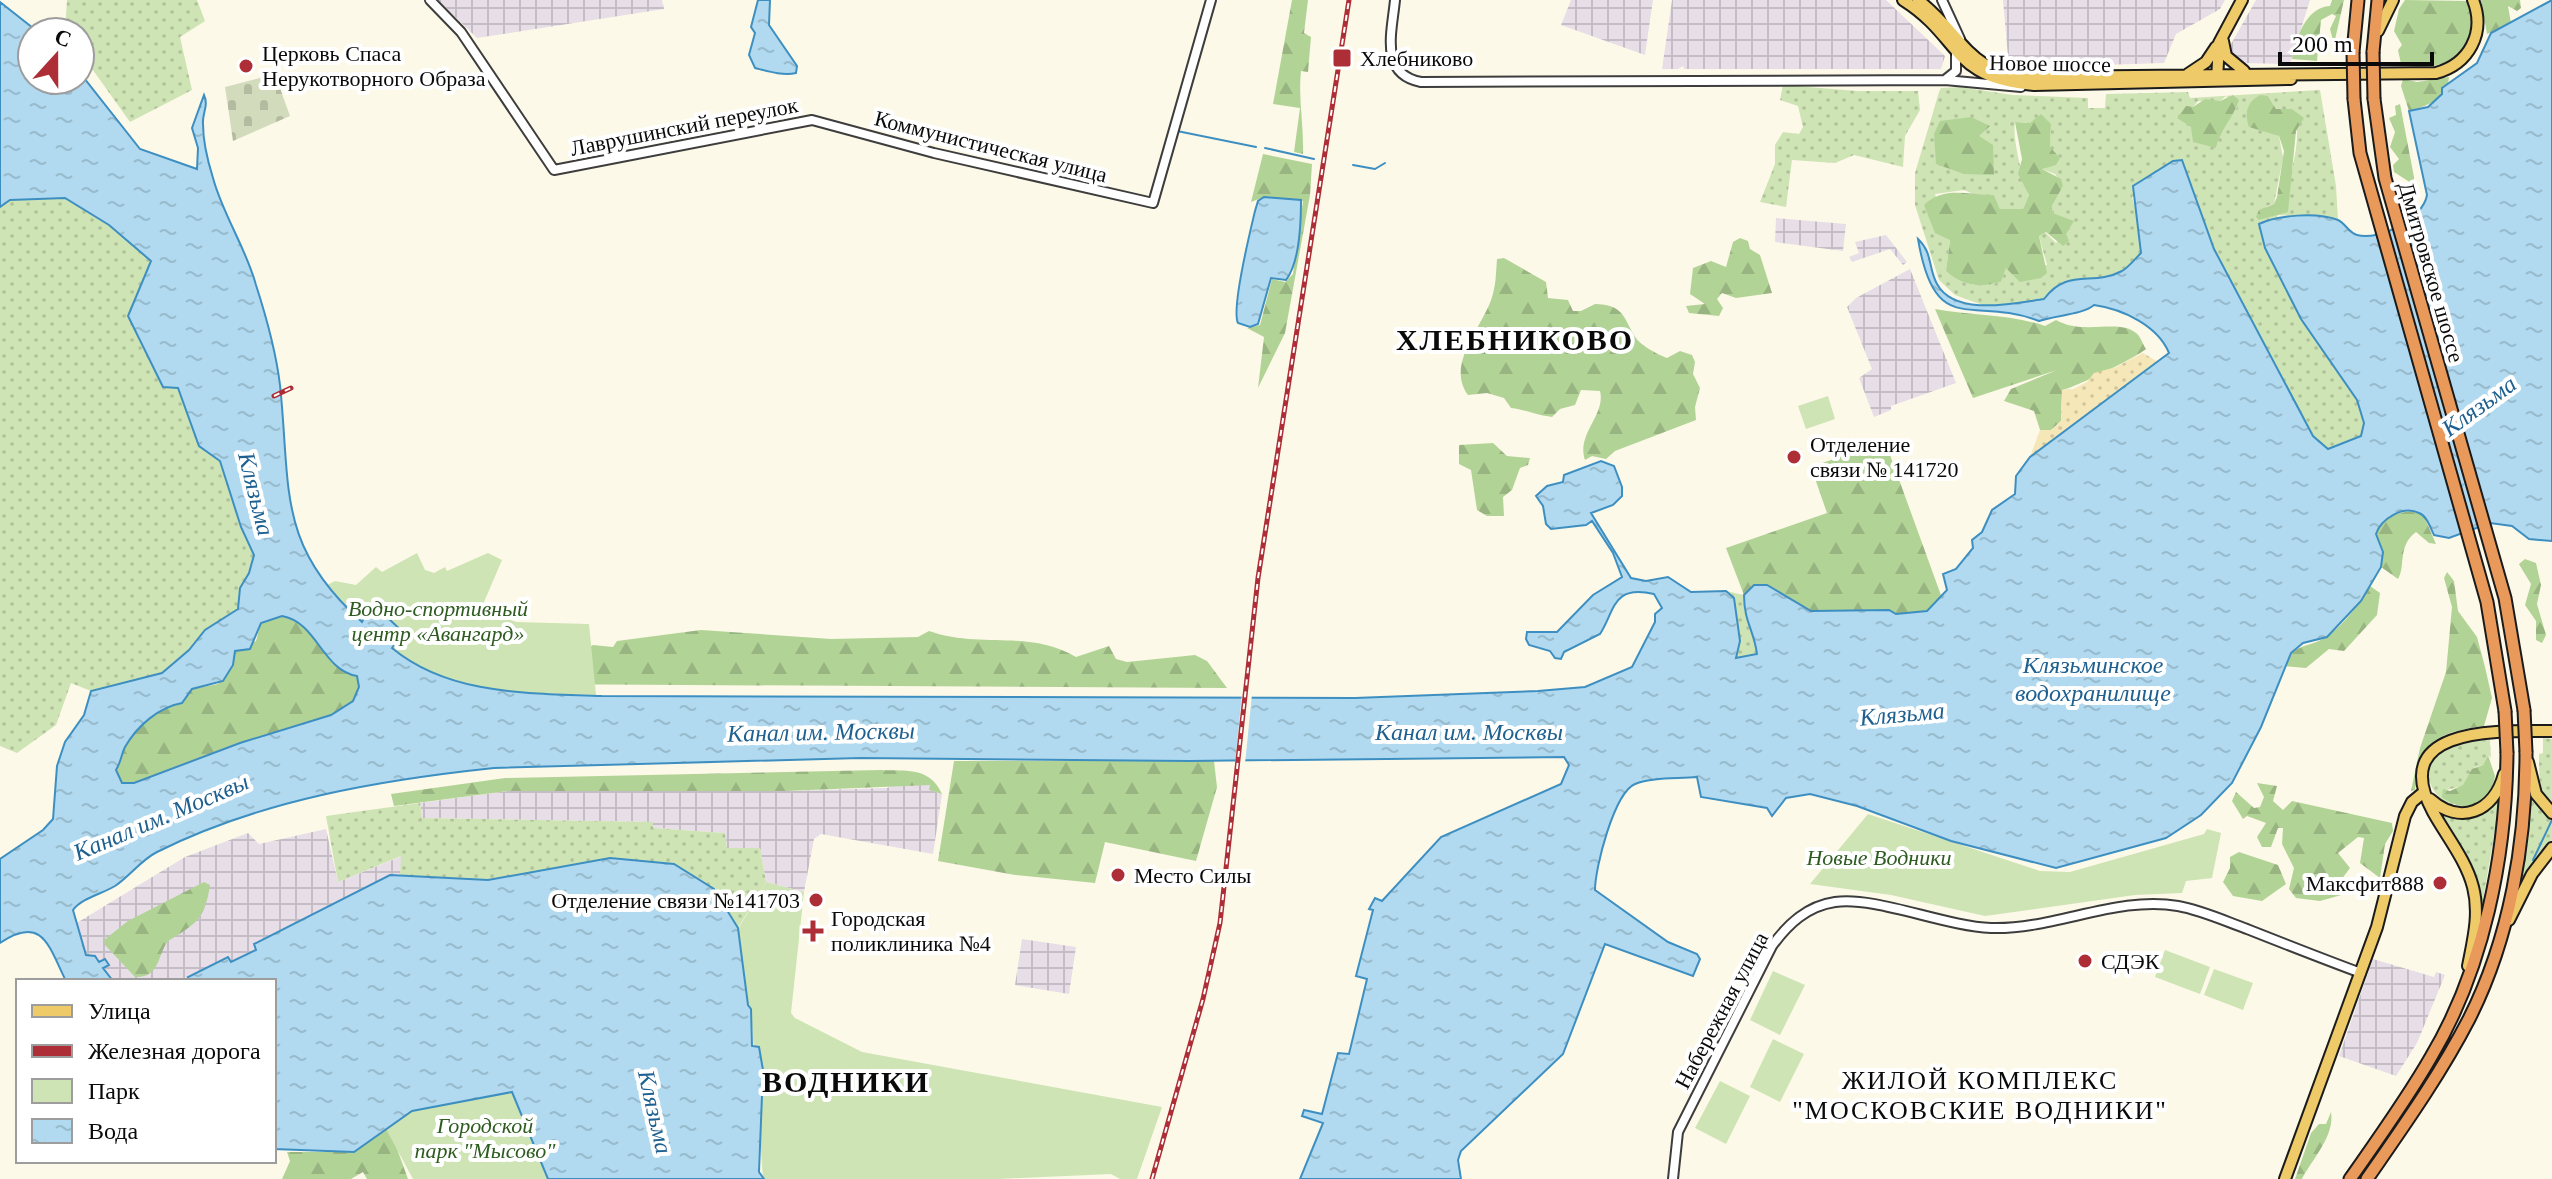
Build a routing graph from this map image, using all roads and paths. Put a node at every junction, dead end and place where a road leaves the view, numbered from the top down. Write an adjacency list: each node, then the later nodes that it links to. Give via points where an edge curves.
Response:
1 (430, 0): 21 (street, Лаврушинский переулок, via 461,32 554,170 747,130)
2 (1211, 0): 21 (street, Коммунистическая улица, via 1153,203)
3 (1395, 0): 19 (street, Новое шоссе, via 1391,60 1402,76 1430,83)
4 (1903, 0): 14 (main road)
5 (1918, 0): 14 (main road)
6 (1942, 0): 14 (street)
7 (2242, 0): 12 (main road)
8 (2358, 0): 24 (highway, Дмитровское шоссе, bridge, via 2353,52 2360,153 2487,602)
9 (2378, 0): 13 (highway, Дмитровское шоссе)
10 (2393, 0): 13 (main road)
11 (2473, 0): 16 (main road, via 2475,40 2465,57 2447,70)
12 (2223, 35): 15 (main road, via 2230,62); 17 (main road); 18 (main road, via 2206,62)
13 (2374, 50): 23 (highway, Дмитровское шоссе, bridge, via 2380,156 2514,633)
14 (1961, 51): 18 (main road, Новое шоссе, via 1986,67 2016,76); 19 (street, via 1956,71); 20 (main road, via 1971,67 1992,79)
15 (2253, 73): 16 (main road, Новое шоссе); 17 (main road, Новое шоссе)
16 (2329, 75): 17 (main road, Новое шоссе)
17 (2216, 78): 18 (main road, Новое шоссе)
18 (2186, 79): 20 (main road, Новое шоссе)
19 (1945, 80): 20 (street, Новое шоссе)
20 (2034, 85)
21 (821, 121)
22 (2552, 731): 25 (main road, via 2479,733 2446,740 2427,762)
23 (2526, 752): 26 (main road, via 2536,794); 28 (highway, Дмитровское шоссе, via 2520,845)
24 (2507, 753): 25 (main road, via 2496,797 2481,809 2453,813); 32 (highway, Дмитровское шоссе, via 2494,883)
25 (2425, 793): 29 (main road, via 2405,816); 32 (main road, via 2473,886 2476,923)
26 (2552, 813)
27 (2552, 848): 28 (main road, via 2532,874)
28 (2500, 940): 37 (highway, Дмитровское шоссе, via 2454,1046)
29 (2369, 952): 30 (street, via 2356,965); 31 (main road)
30 (2337, 964): 31 (street, Набережная улица); 33 (street, via 2349,973); 34 (street, Набережная улица, via 2166,904 1994,928 1856,902 1824,905 1790,923 1770,949 1678,1132)
31 (2361, 973): 33 (main road)
32 (2465, 983): 36 (highway, Дмитровское шоссе, via 2431,1057)
33 (2354, 991): 35 (main road)
34 (1673, 1179)
35 (2285, 1179)
36 (2350, 1179)
37 (2367, 1179)

